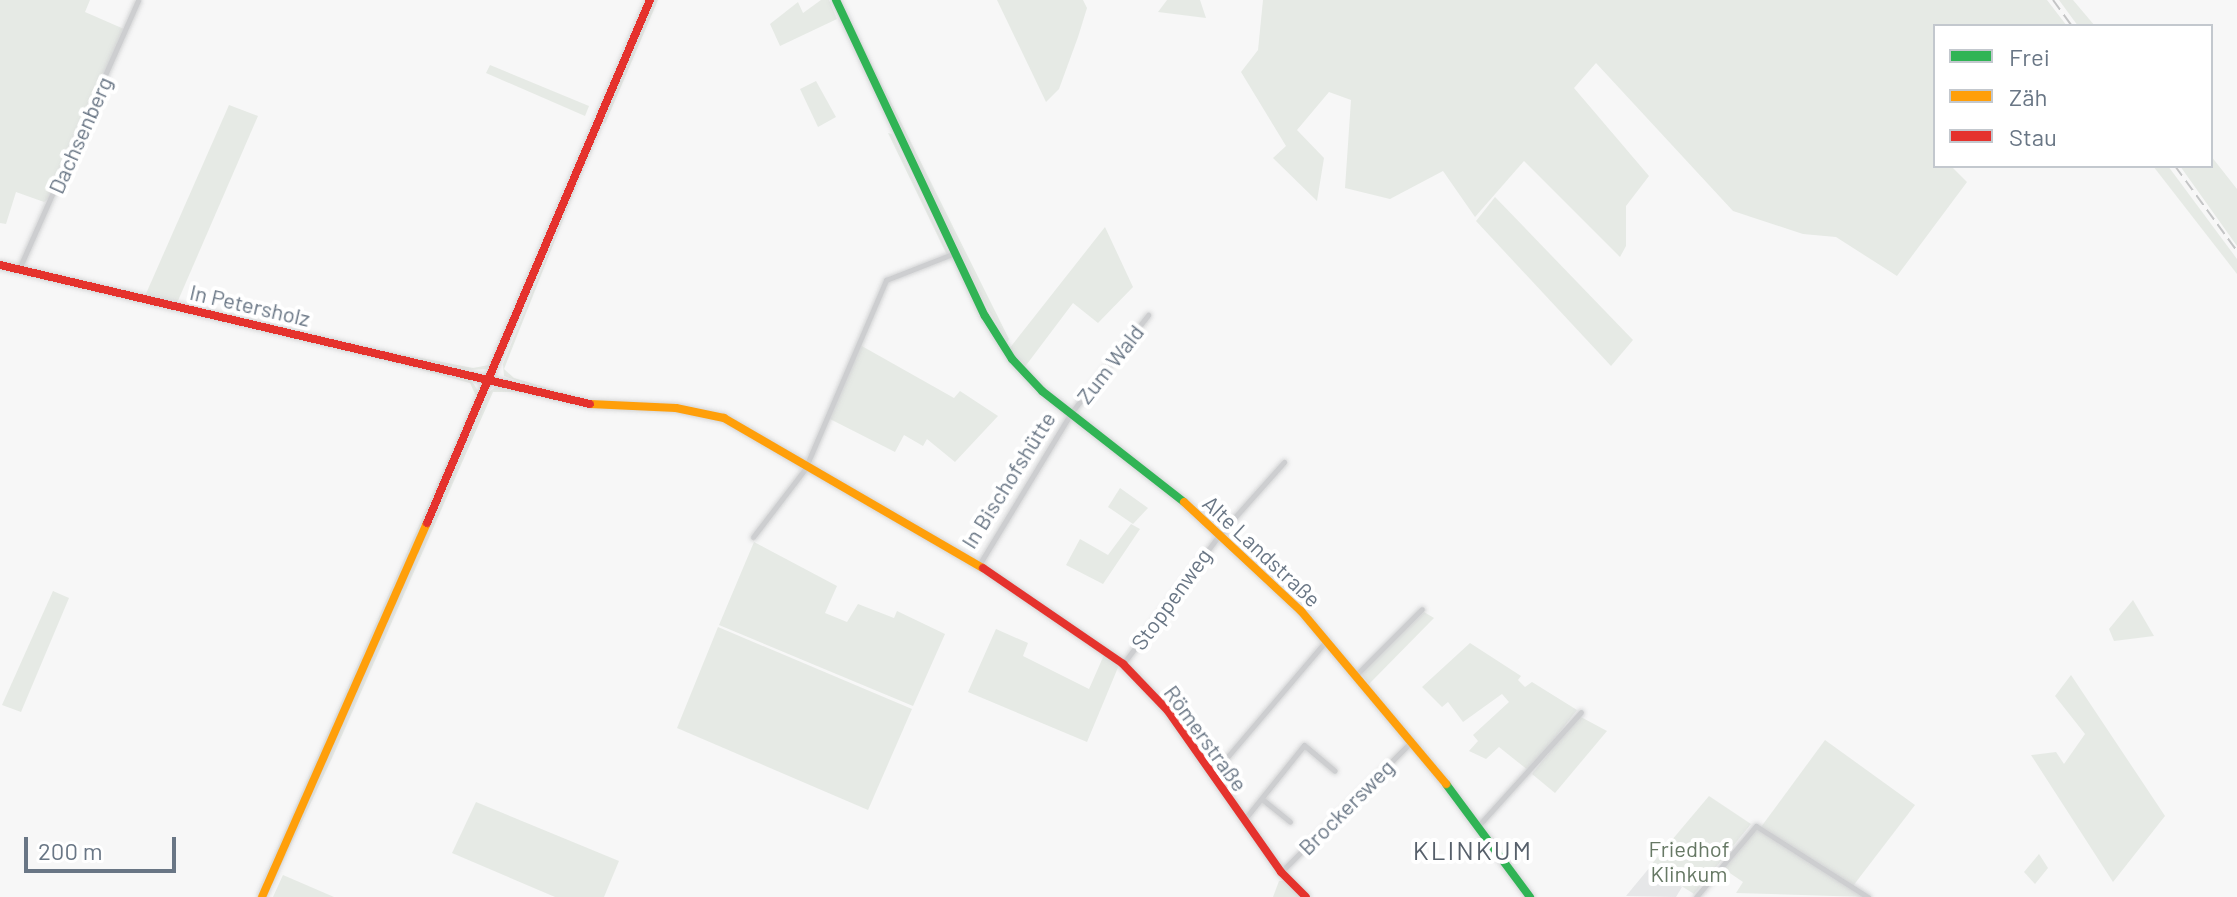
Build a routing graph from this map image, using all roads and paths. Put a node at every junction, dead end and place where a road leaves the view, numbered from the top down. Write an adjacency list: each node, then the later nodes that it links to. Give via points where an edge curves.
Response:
1 (138, 0): 6 (street, Dachsenberg)
2 (650, 0): 8 (street)
3 (836, 0): 4 (street, Alte Landstraße)
4 (955, 253): 9 (street, Alte Landstraße, via 1003,347 1027,376); 11 (street, via 886,280)
5 (0, 265): 6 (street, In Petersholz)
6 (19, 269): 8 (street, In Petersholz)
7 (1148, 315): 9 (street, Zum Wald)
8 (491, 379): 11 (street, In Bischofshütte, via 608,408 710,414); 28 (street)
9 (1071, 413): 12 (street, Alte Landstraße); 14 (street, In Bischofshütte)
10 (1284, 462): 12 (street, Stoppenweg)
11 (805, 469): 13 (street); 14 (street, In Bischofshütte)
12 (1219, 535): 16 (street, Alte Landstraße); 17 (street, Stoppenweg)
13 (753, 537)
14 (979, 565): 17 (street, Römerstraße)
15 (1422, 609): 18 (street)
16 (1327, 640): 18 (street, Alte Landstraße); 22 (street)
17 (1123, 664): 22 (street, Römerstraße, via 1168,711)
18 (1356, 675): 20 (street, Alte Landstraße)
19 (1581, 712): 26 (street)
20 (1411, 742): 26 (street, Alte Landstraße); 27 (street, Brockersweg)
21 (1335, 771): 23 (street, via 1307,742)
22 (1211, 775): 24 (street, Römerstraße)
23 (1262, 799): 24 (street); 25 (street)
24 (1243, 820): 27 (street, Römerstraße)
25 (1290, 822)
26 (1479, 825): 30 (street, Alte Landstraße)
27 (1281, 872): 29 (street, Römerstraße)
28 (262, 897)
29 (1306, 897)
30 (1530, 897)
31 (1696, 897): 32 (street, via 1756,826)
32 (1868, 897)

